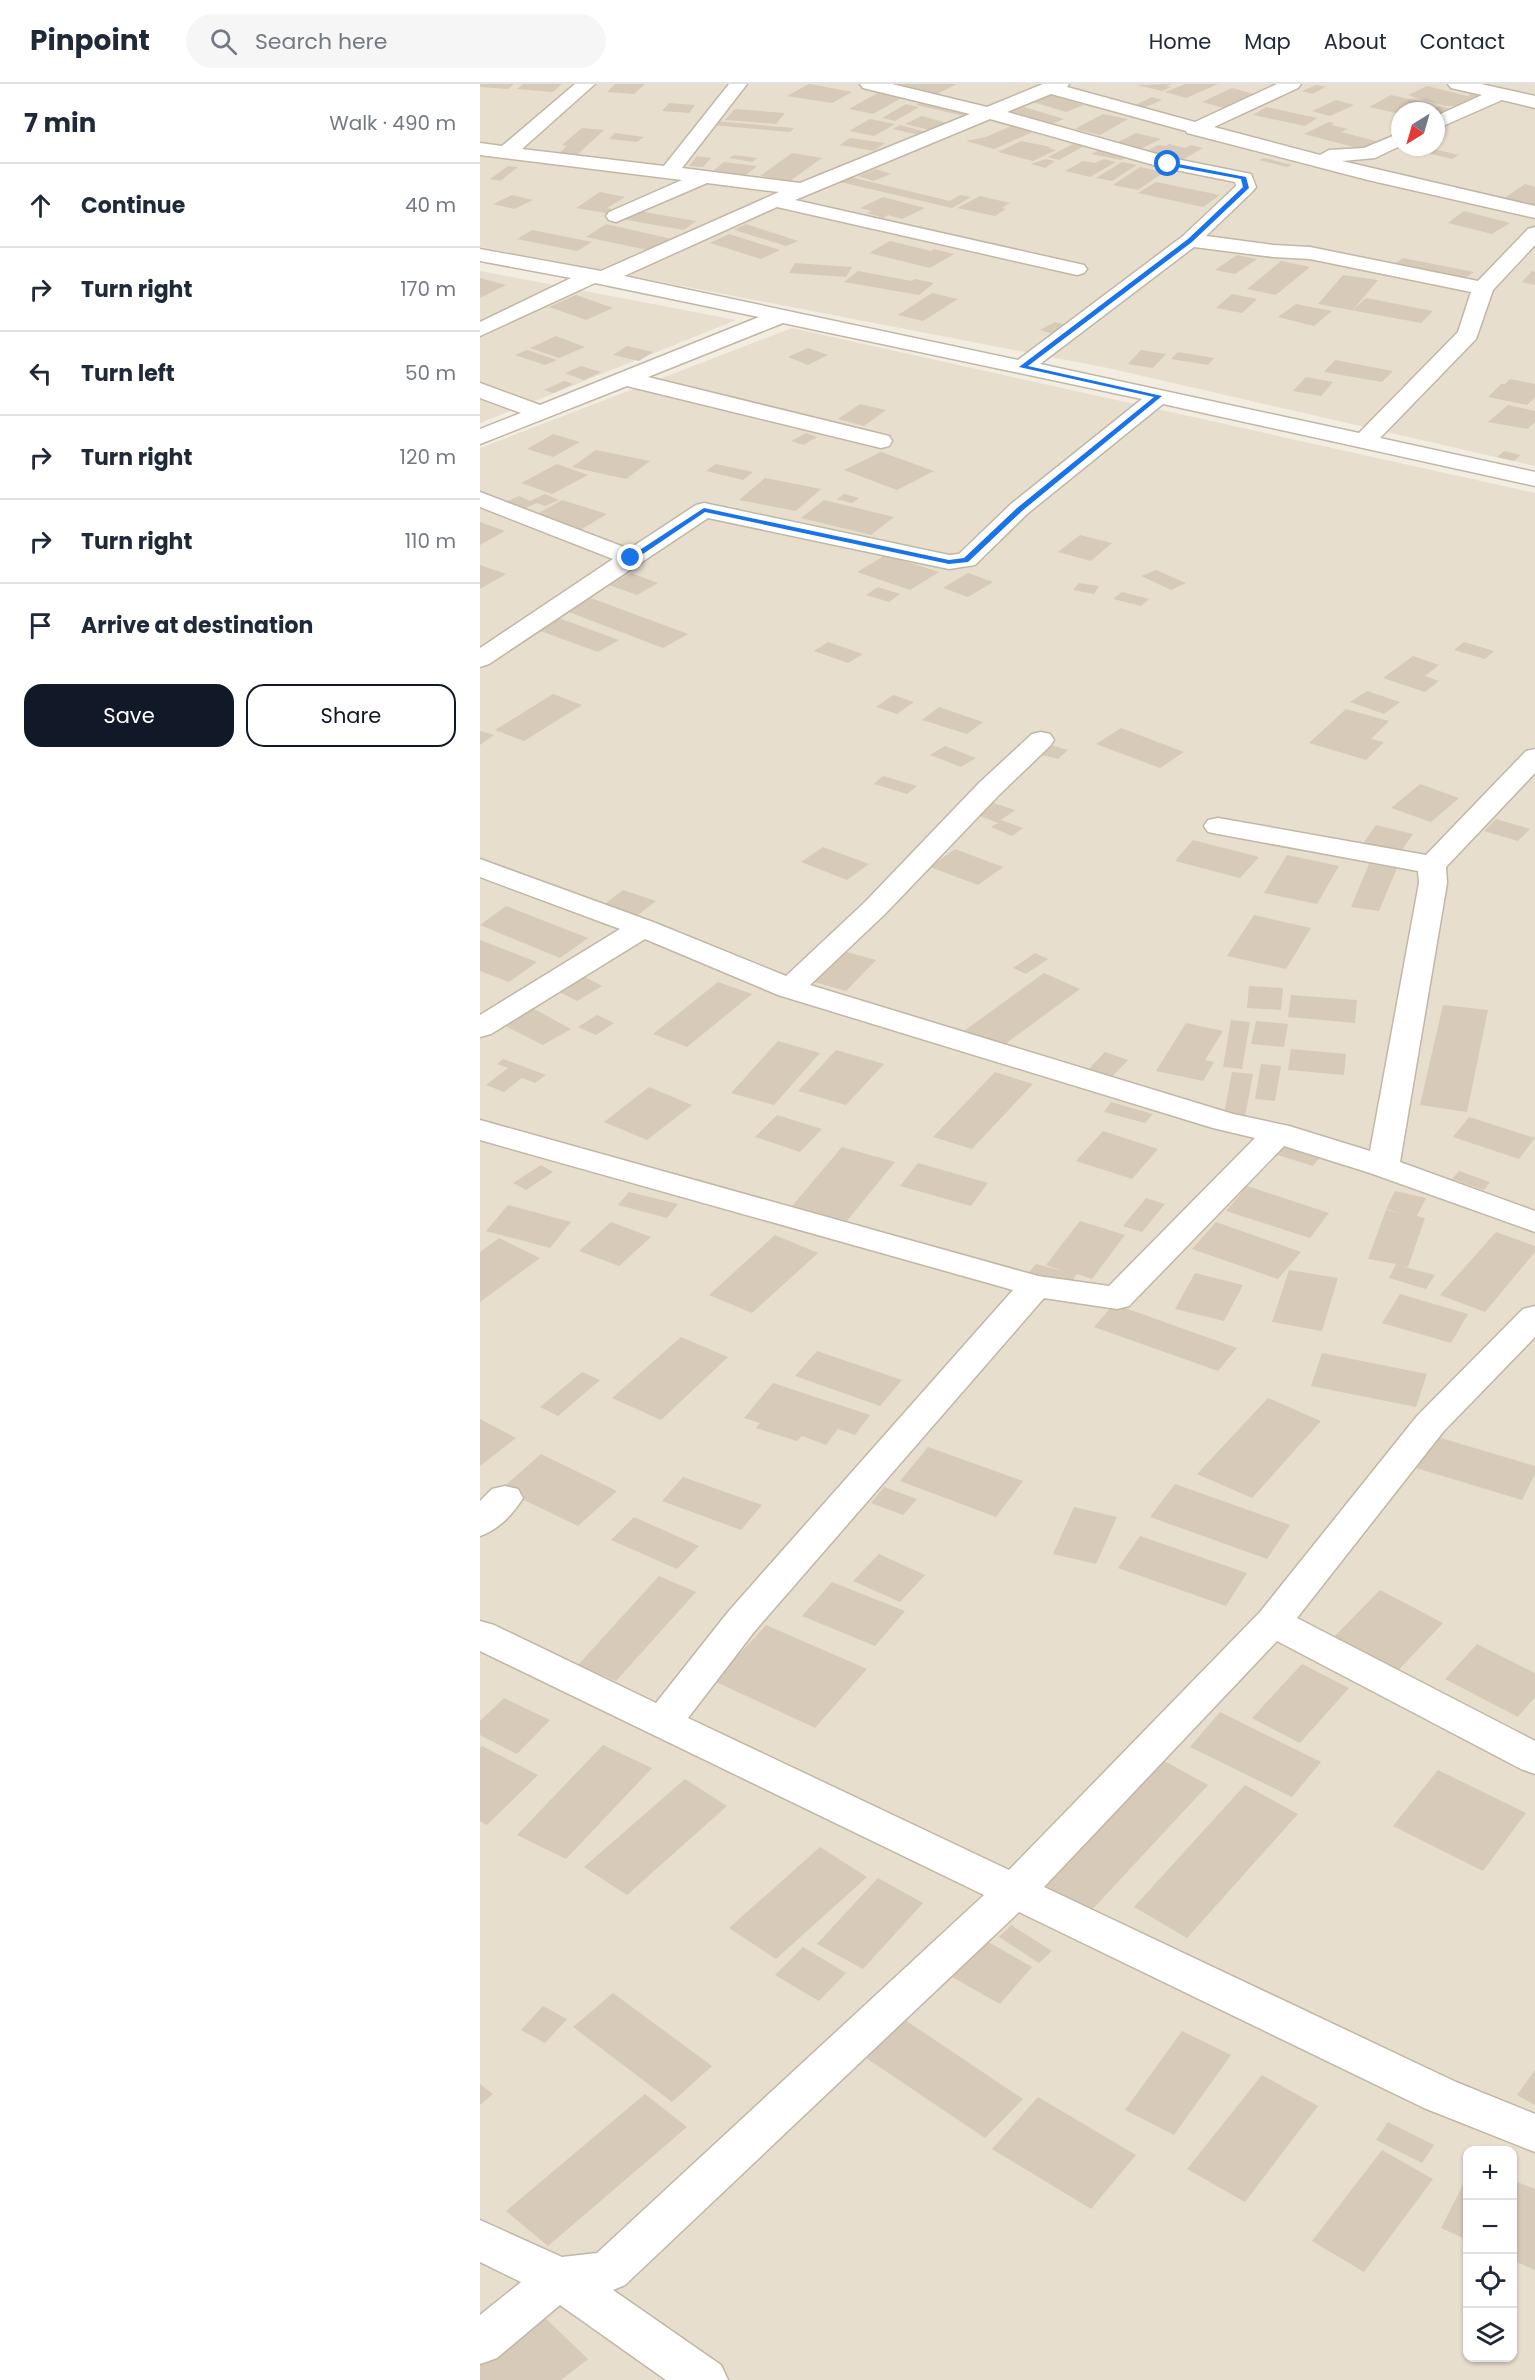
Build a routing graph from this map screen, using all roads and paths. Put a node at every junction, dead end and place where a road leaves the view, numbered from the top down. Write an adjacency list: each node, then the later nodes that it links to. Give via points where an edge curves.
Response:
1 (586, 84): 16 (street)
2 (738, 84): 18 (street)
3 (869, 84): 11 (street)
4 (1292, 84): 8 (street)
5 (1457, 84): 9 (street)
6 (1054, 86): 11 (street); 13 (street)
7 (1245, 86): 8 (street)
8 (1272, 93): 13 (street)
9 (1500, 94): 10 (street); 12 (street)
10 (1535, 102)
11 (989, 113): 20 (street); 25 (street, via 1168,164 1244,178 1246,188)
12 (1445, 119)
13 (1194, 129): 17 (street)
14 (1391, 143): 17 (street, via 1368,154)
15 (480, 148): 16 (street)
16 (508, 151): 18 (street)
17 (1300, 157): 22 (street)
18 (670, 171): 19 (street)
19 (707, 176): 20 (street); 23 (street)
20 (802, 189): 21 (street)
21 (775, 201): 27 (street); 28 (street)
22 (1535, 212)
23 (616, 216)
24 (1533, 237): 29 (street)
25 (1190, 240): 29 (street, via 1310,253); 32 (street)
26 (480, 255): 28 (street)
27 (1077, 269)
28 (597, 277): 30 (street); 31 (street)
29 (1483, 288): 38 (street, via 1468,334)
30 (780, 316): 32 (street); 33 (street)
31 (480, 330)
32 (1022, 367): 35 (street)
33 (624, 378): 36 (street); 39 (street)
34 (480, 390): 36 (street)
35 (1159, 396): 38 (street); 42 (street, via 1020,510 966,560 949,562 704,510)
36 (542, 413): 37 (street)
37 (480, 437)
38 (1365, 440): 40 (street)
39 (881, 441)
40 (1535, 479)
41 (480, 499): 42 (street)
42 (631, 558): 43 (street)
43 (480, 659)
44 (1041, 740): 50 (street)
45 (1535, 757): 47 (street)
46 (1218, 826): 47 (street)
47 (1432, 865): 54 (street, via 1433,883)
48 (480, 867): 49 (street)
49 (643, 928): 50 (street); 51 (street)
50 (789, 989): 53 (street, via 1224,1122)
51 (480, 1028)
52 (480, 1130): 56 (street)
53 (1278, 1133): 54 (street); 56 (street, via 1117,1298)
54 (1383, 1166): 55 (street)
55 (1535, 1222)
56 (1036, 1286): 62 (street, via 741,1622)
57 (1535, 1317): 60 (street, via 1430,1425)
58 (506, 1498): 59 (street)
59 (480, 1523)
60 (1273, 1622): 63 (street); 64 (street)
61 (480, 1635): 62 (street)
62 (663, 1722): 64 (street)
63 (1535, 1759)
64 (1016, 1890): 65 (street, via 1440,2095); 67 (street, via 609,2271)
65 (1535, 2133)
66 (480, 2240): 67 (street)
67 (559, 2278): 68 (street); 69 (street)
68 (480, 2343)
69 (704, 2380)

